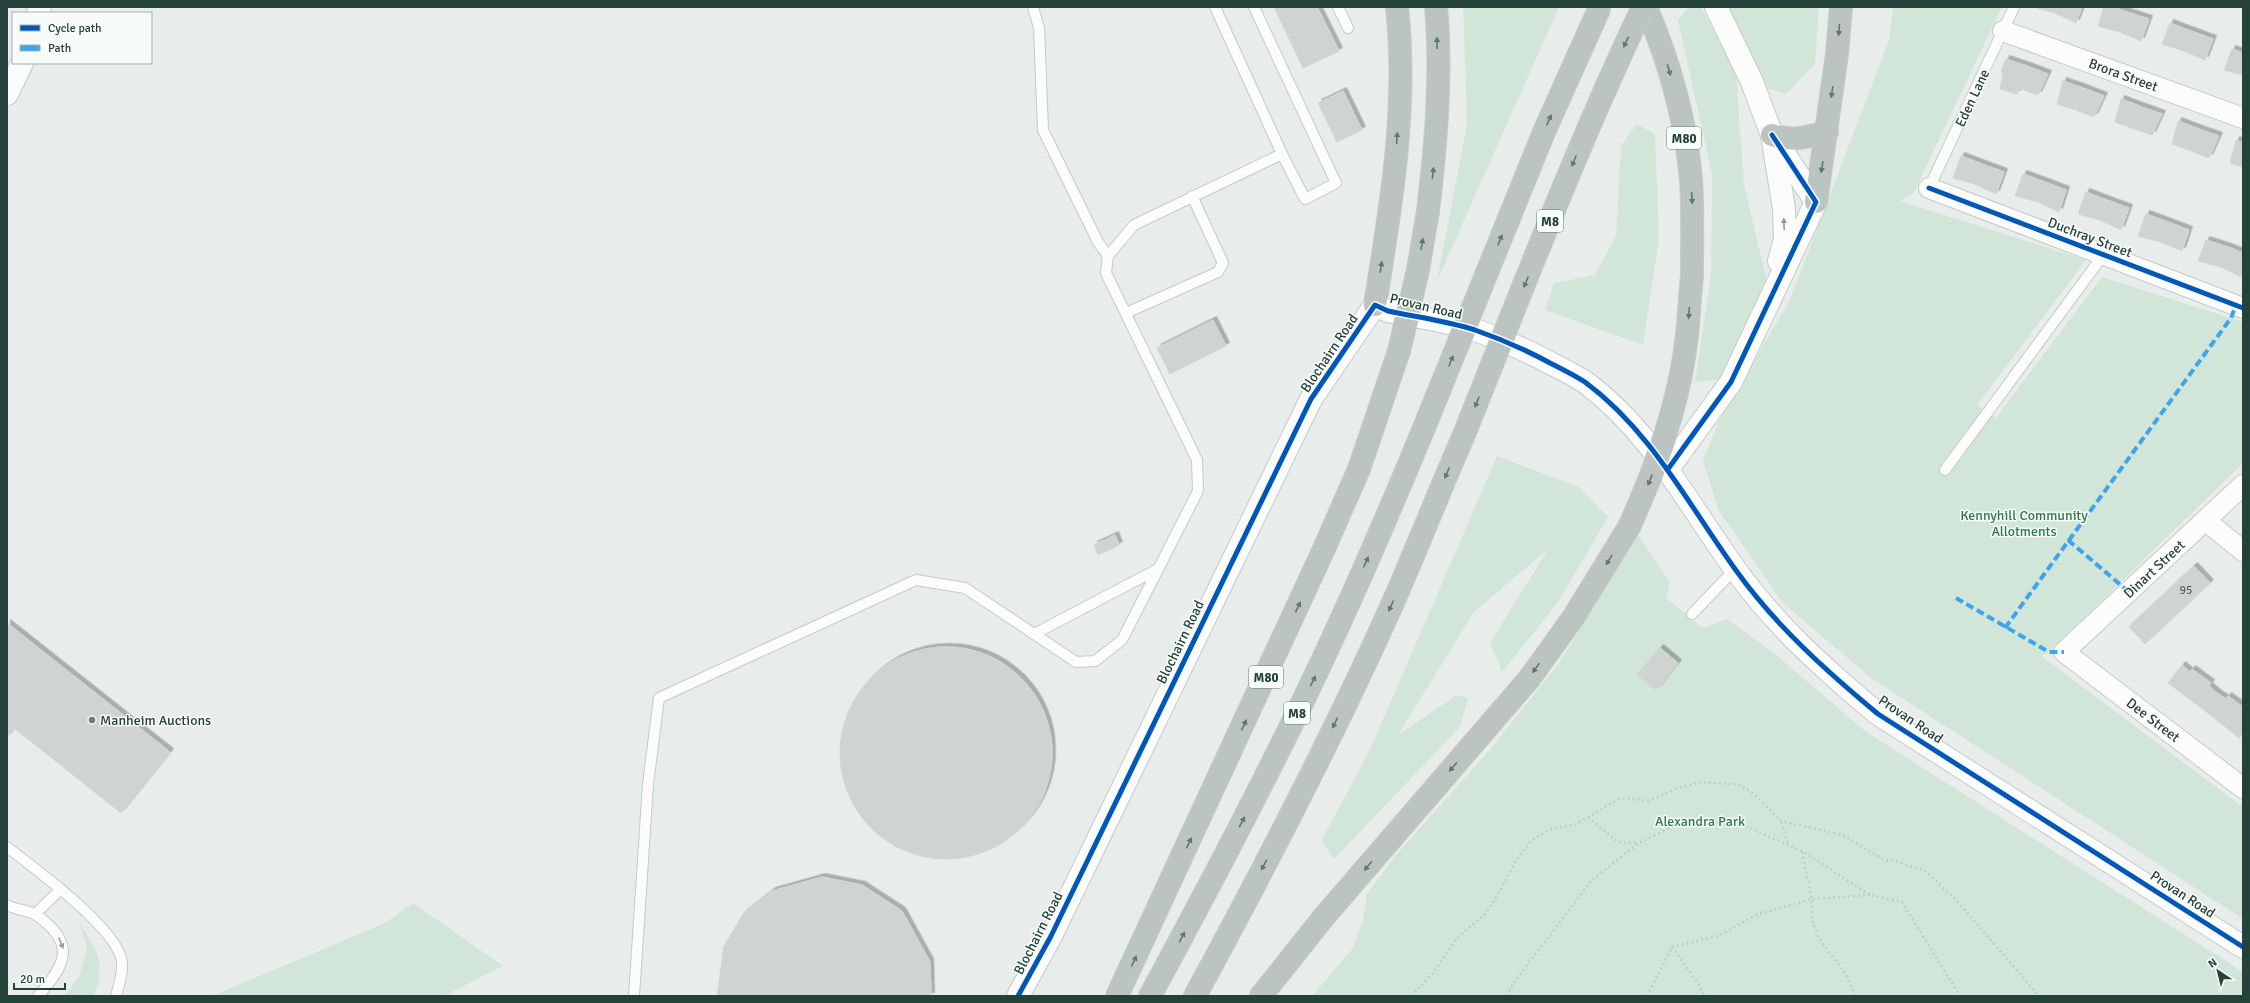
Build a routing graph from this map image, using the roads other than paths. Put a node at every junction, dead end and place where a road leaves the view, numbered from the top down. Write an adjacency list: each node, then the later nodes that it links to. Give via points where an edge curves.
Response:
1 (1033, 7): 24 (lane, via 1039,28 1043,130 1098,242)
2 (1215, 7): 19 (lane)
3 (1254, 7): 19 (lane, via 1336,184 1305,199)
4 (1338, 7): 12 (lane)
5 (1397, 7): 26 (highway, one-way to 5, via 1394,185 1402,66)
6 (1436, 7): 49 (highway, M80, one-way to 6, bridge, via 1324,551 1359,469 1399,351 1418,270 1436,141)
7 (1600, 7): 50 (highway, M8, one-way to 7, bridge, via 1315,677 1398,491 1544,132)
8 (1644, 7): 51 (highway, M8, one-way to 51, bridge, via 1613,69 1463,438 1391,607 1280,835); 52 (highway, M80, one-way to 52, bridge, via 1660,39 1674,89 1691,178 1693,220 1687,336 1674,407 1654,471 1629,526 1573,618 1528,679 1323,918)
9 (1716, 7): 18 (street, via 1752,82)
10 (1841, 7): 17 (highway, one-way to 17, via 1838,54)
11 (2014, 7): 13 (lane, Eden Lane)
12 (1348, 28)
13 (2003, 31): 16 (street, Brora Street); 20 (lane, Eden Lane)
14 (22, 64): 15 (street)
15 (7, 94)
16 (2243, 118)
17 (1827, 132): 18 (highway, via 1793,140); 22 (highway, one-way to 22)
18 (1772, 135): 22 (street); 25 (street, one-way to 18, via 1785,239 1780,180)
19 (1282, 154): 21 (lane)
20 (1929, 188): 23 (street, Duchray Street)
21 (1192, 196): 24 (lane, via 1134,224); 28 (lane, via 1223,263 1218,272)
22 (1816, 202): 25 (street)
23 (2104, 254): 27 (street, Duchray Street); 30 (lane)
24 (1108, 256): 28 (lane, via 1106,273)
25 (1768, 303): 29 (street, via 1731,382)
26 (1375, 305): 29 (street, Provan Road, via 1388,311 1473,330 1526,350 1584,381 1638,431); 48 (street, Blochairn Road, via 1311,399 1051,936)
27 (2243, 308)
28 (1126, 313): 34 (lane, via 1197,460 1198,491)
29 (1668, 469): 35 (street, Provan Road)
30 (1944, 470)
31 (2243, 486): 32 (street, Dinart Street)
32 (2206, 521): 33 (street); 38 (street, Dinart Street)
33 (2243, 551)
34 (1158, 569): 37 (lane); 37 (lane, via 1122,640 1095,661 1076,662)
35 (1735, 569): 36 (lane); 44 (street, Provan Road, via 1797,644 1878,714)
36 (1692, 614)
37 (1034, 634): 47 (lane, via 966,588 916,580 659,698 648,784)
38 (2064, 652): 39 (street, Dee Street)
39 (2243, 788)
40 (7, 847): 41 (lane)
41 (61, 889): 43 (lane); 46 (lane, via 109,934 122,962)
42 (7, 905): 43 (lane)
43 (35, 914): 45 (lane, one-way to 45, via 55,932 62,944 64,955 60,968)
44 (2243, 947)
45 (38, 996)
46 (116, 996)
47 (634, 996)
48 (1018, 996)
49 (1117, 996)
50 (1150, 996)
51 (1195, 996)
52 (1261, 996)

